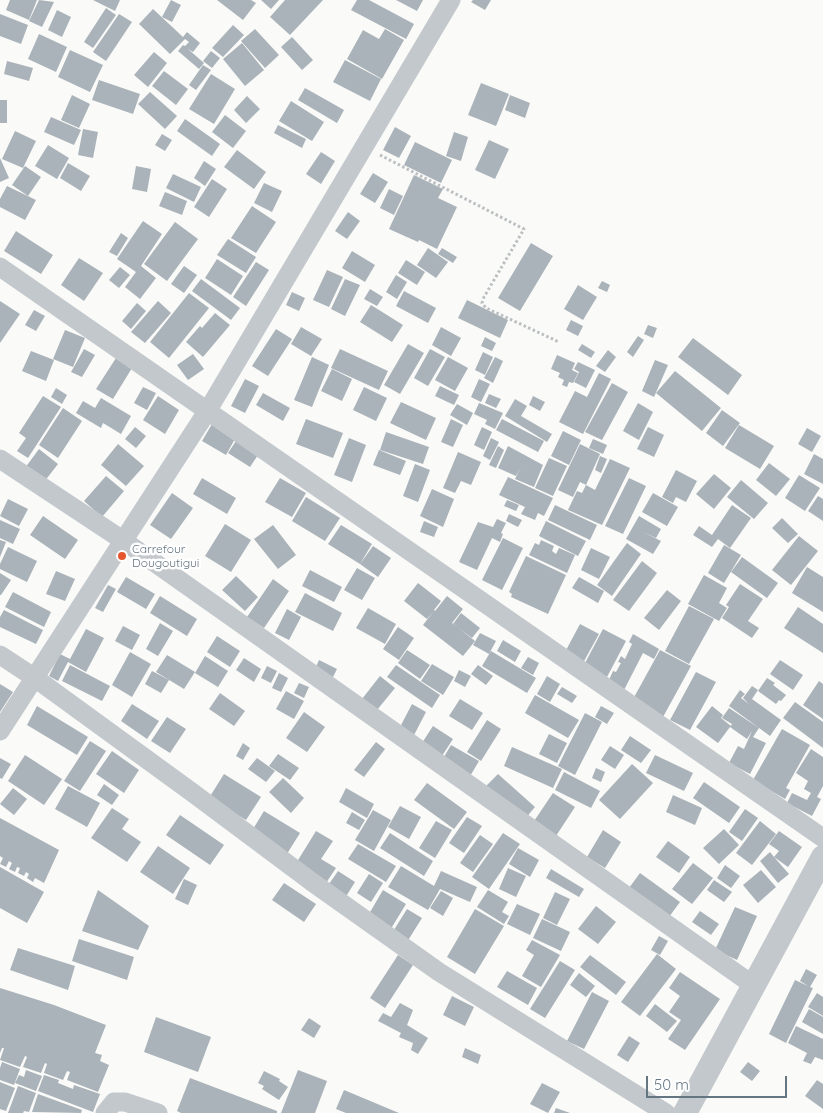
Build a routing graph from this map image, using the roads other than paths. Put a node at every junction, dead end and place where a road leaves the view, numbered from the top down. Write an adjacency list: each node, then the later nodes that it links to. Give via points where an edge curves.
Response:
1 (451, 0): 3 (street)
2 (0, 267): 3 (street)
3 (208, 410): 5 (street); 9 (street)
4 (0, 459): 5 (street)
5 (124, 541): 7 (street); 11 (street)
6 (0, 655): 7 (street)
7 (35, 678): 8 (street); 14 (street, via 439,972)
8 (0, 731)
9 (823, 838)
10 (823, 857): 11 (street)
11 (753, 985): 15 (street)
12 (105, 1113): 13 (street, via 114,1102 125,1102)
13 (158, 1113)
14 (666, 1113)
15 (685, 1113)

